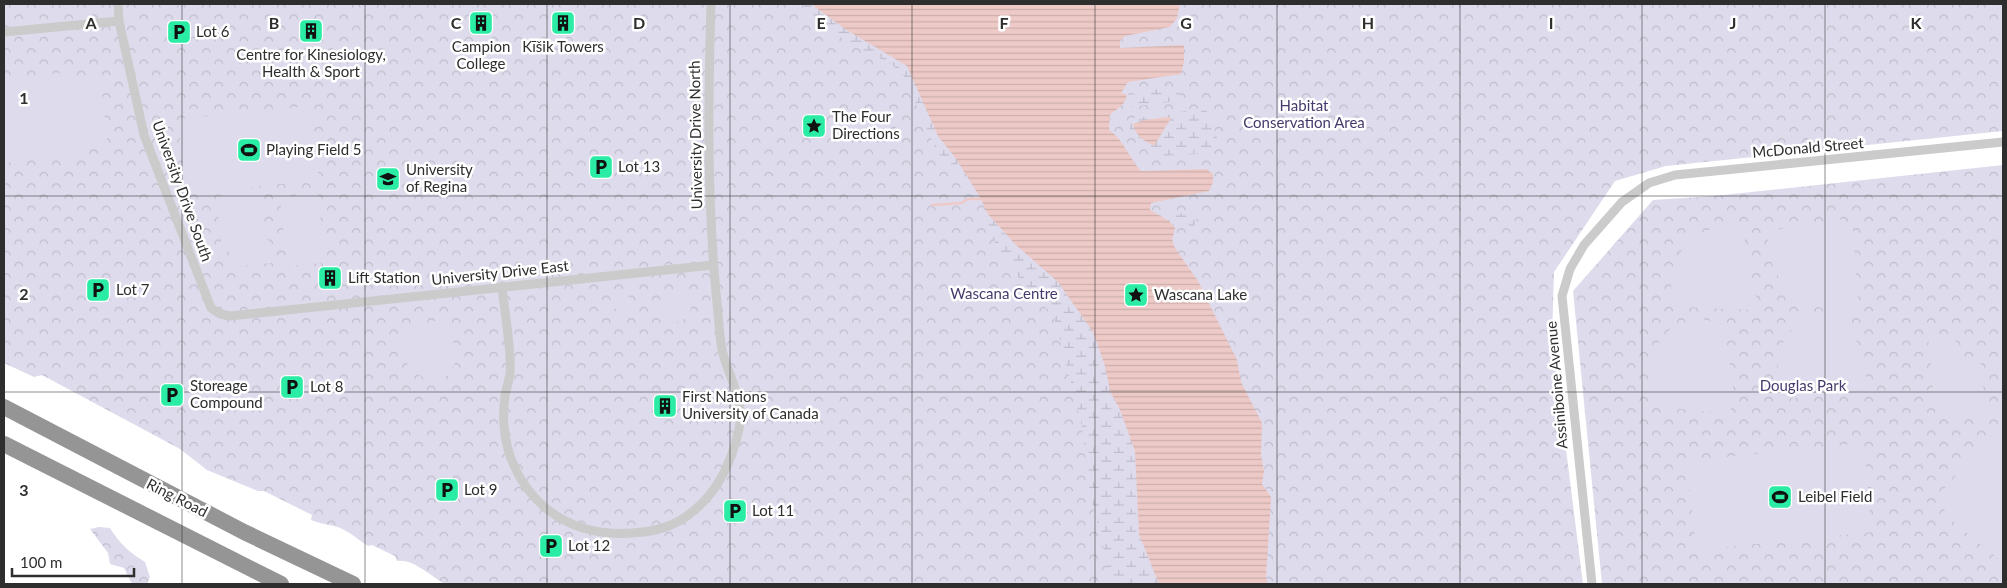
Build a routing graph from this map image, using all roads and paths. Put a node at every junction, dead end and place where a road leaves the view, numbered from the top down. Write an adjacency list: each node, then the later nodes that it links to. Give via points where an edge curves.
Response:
1 (118, 4): 3 (street, University Drive South)
2 (711, 4): 7 (street, University Drive North, via 707,115)
3 (119, 21): 4 (street); 9 (street, University Drive South, via 144,135 211,308)
4 (4, 32)
5 (2003, 142): 6 (street, McDonald Street, via 1675,175 1649,183)
6 (1622, 202): 14 (street, Assiniboine Avenue, via 1584,246 1570,269 1562,296)
7 (713, 265): 8 (street, University Drive East); 8 (street, University Drive North, via 721,345 736,386 740,426 726,471 699,506 676,522 640,533 601,533 569,523 550,512 522,480 510,456 504,432 510,373)
8 (502, 286): 9 (street, University Drive East)
9 (230, 316)
10 (4, 407): 13 (highway, Ring Road, via 244,532)
11 (4, 444): 12 (highway, Ring Road)
12 (281, 584)
13 (353, 584)
14 (1592, 584)

